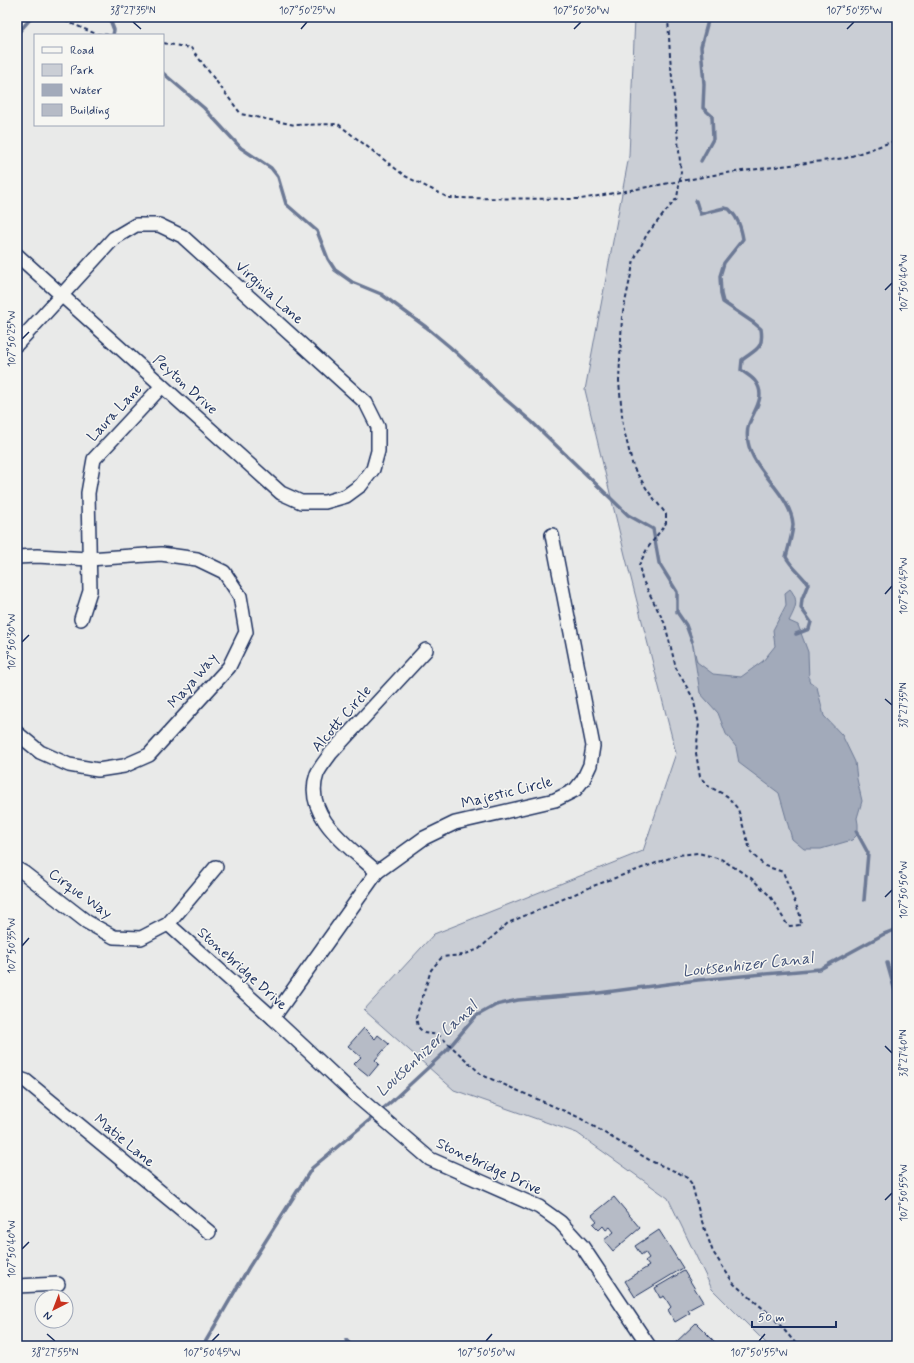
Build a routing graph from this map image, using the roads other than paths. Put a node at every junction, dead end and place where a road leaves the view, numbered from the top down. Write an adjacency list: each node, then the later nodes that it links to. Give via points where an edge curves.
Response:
1 (17, 255): 2 (street, Peyton Drive)
2 (62, 295): 3 (street, Virginia Lane); 4 (street, Peyton Drive); 5 (street, Virginia Lane, via 114,238 136,225 159,224 182,236 366,403 378,427 378,451 372,469 361,485)
3 (17, 344)
4 (162, 386): 5 (street, Peyton Drive, via 281,493 301,502 325,502); 8 (street, Laura Lane, via 94,459 88,493)
5 (346, 496)
6 (552, 535): 14 (street, Majestic Circle, via 593,746 590,765 583,780 575,790 555,800 455,823 424,838)
7 (17, 557): 8 (street, Maya Way)
8 (89, 559): 9 (street, Laura Lane, via 90,591); 11 (street, Maya Way, via 161,554 198,559 224,572 240,596 246,632 229,667 149,755 124,766 98,770 69,765 40,752)
9 (81, 619)
10 (426, 650): 14 (street, Alcott Circle, via 331,753 318,772 314,788 317,807 328,828)
11 (17, 733)
12 (216, 867): 15 (street, Cirque Way)
13 (17, 869): 15 (street, Cirque Way, via 87,922 114,937 141,938)
14 (377, 872): 16 (street, Majestic Circle)
15 (168, 924): 16 (street, Stonebridge Drive)
16 (273, 1018): 21 (street, Stonebridge Drive, via 352,1092 430,1159 539,1207 560,1222 582,1246)
17 (17, 1078): 18 (street, Matie Lane, via 26,1081)
18 (209, 1232)
19 (58, 1284): 20 (street)
20 (17, 1286)
21 (649, 1346)

